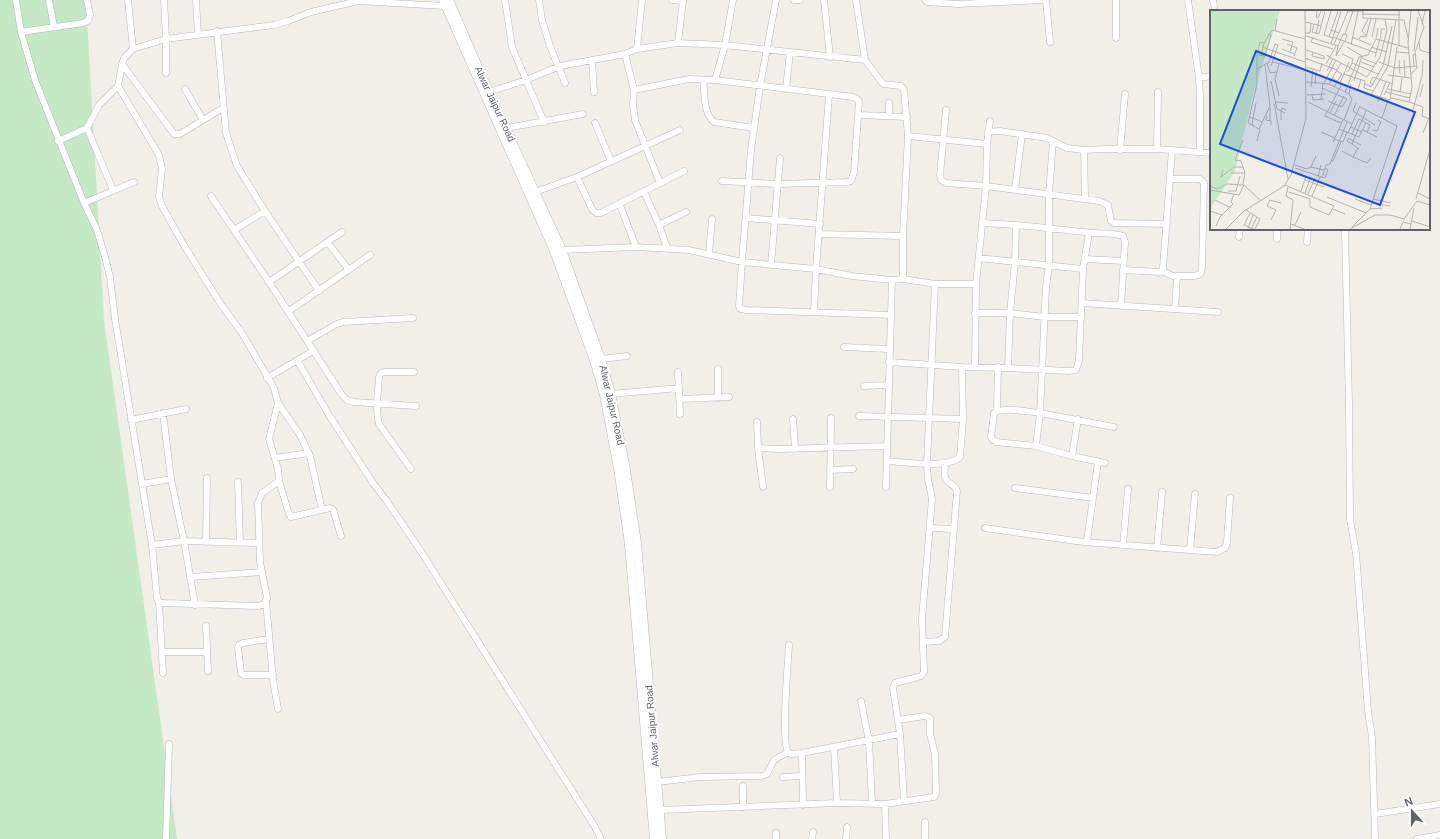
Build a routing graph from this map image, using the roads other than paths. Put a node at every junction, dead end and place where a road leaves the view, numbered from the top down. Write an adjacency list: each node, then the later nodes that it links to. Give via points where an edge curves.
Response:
1 (16, 0): 29 (street)
2 (49, 0): 27 (street)
3 (87, 0): 27 (street, via 90,15 88,21)
4 (128, 0): 36 (street)
5 (164, 0): 32 (street)
6 (196, 0): 30 (street)
7 (505, 0): 49 (street, via 512,47)
8 (539, 0): 45 (street, via 550,46)
9 (642, 0): 37 (street)
10 (672, 0): 22 (street)
11 (733, 0): 35 (street)
12 (776, 0): 38 (street)
13 (794, 0): 14 (street)
14 (800, 0)
15 (824, 0): 41 (street)
16 (856, 0): 43 (street)
17 (925, 0): 26 (street)
18 (1043, 0): 23 (street); 33 (street)
19 (1116, 0): 31 (street)
20 (1188, 0): 48 (street)
21 (358, 1): 24 (street); 28 (street, via 311,12 274,25)
22 (683, 1): 34 (street)
23 (993, 1): 26 (street)
24 (392, 2): 25 (street)
25 (446, 2): 58 (main road, Alwar Jaipur Road); 288 (main road, Alwar Jaipur Road, via 554,251 594,360 604,395 629,544)
26 (961, 2)
27 (54, 27): 29 (street)
28 (217, 31): 30 (street); 64 (street)
29 (21, 32): 82 (street, via 35,80)
30 (198, 35): 32 (street)
31 (1116, 38)
32 (166, 39): 36 (street); 46 (street)
33 (1050, 42)
34 (678, 43): 35 (street); 37 (street)
35 (724, 45): 38 (street); 51 (street)
36 (133, 49): 44 (street)
37 (637, 49): 40 (street)
38 (767, 49): 39 (street); 54 (street)
39 (790, 52): 41 (street); 56 (street)
40 (625, 54): 42 (street); 57 (street)
41 (830, 57): 43 (street)
42 (592, 60): 45 (street); 59 (street)
43 (865, 60): 69 (street, via 883,84 903,87)
44 (122, 64): 53 (street); 70 (street, via 174,134 180,134)
45 (560, 66): 49 (street); 52 (street)
46 (166, 73)
47 (1210, 76): 48 (street)
48 (1199, 78): 90 (street)
49 (526, 80): 58 (street); 72 (street)
50 (703, 80): 51 (street); 57 (street, via 689,79); 76 (street, via 706,107 714,122)
51 (715, 80): 54 (street)
52 (565, 83)
53 (118, 86): 74 (street, via 99,105); 191 (street, via 159,155 162,169 162,206 220,303 242,333)
54 (760, 86): 56 (street); 76 (street)
55 (185, 89): 70 (street)
56 (786, 89): 62 (street)
57 (634, 90): 85 (street, via 635,120)
58 (489, 92): 75 (main road, Alwar Jaipur Road)
59 (594, 92)
60 (1158, 92): 88 (street)
61 (1125, 94): 87 (street)
62 (829, 95): 67 (street, via 857,99); 101 (street)
63 (889, 104): 68 (street)
64 (223, 108): 70 (street); 113 (street, via 226,133 237,166)
65 (946, 110): 81 (street)
66 (583, 114): 72 (street)
67 (859, 115): 68 (street); 101 (street, via 851,181)
68 (889, 116): 69 (street)
69 (907, 117): 80 (street)
70 (203, 120)
71 (990, 121): 78 (street)
72 (544, 122): 75 (street)
73 (595, 123): 93 (street)
74 (87, 128): 82 (street); 104 (street)
75 (507, 128): 106 (main road, Alwar Jaipur Road)
76 (754, 128): 99 (street)
77 (680, 130): 85 (street)
78 (988, 132): 79 (street); 84 (street)
79 (1022, 134): 83 (street); 105 (street)
80 (908, 136): 81 (street); 132 (street)
81 (942, 140): 84 (street); 103 (street, via 941,180 946,183)
82 (58, 141): 111 (street)
83 (1053, 141): 86 (street, via 1067,148); 108 (street)
84 (987, 144): 103 (street)
85 (645, 145): 93 (street); 100 (street)
86 (1084, 150): 87 (street); 110 (street)
87 (1120, 150): 88 (street)
88 (1157, 150): 89 (street)
89 (1172, 150): 90 (street); 96 (street)
90 (1200, 151): 91 (street)
91 (1210, 153)
92 (780, 158): 102 (street)
93 (611, 161): 95 (street)
94 (684, 171): 100 (street)
95 (577, 177): 106 (street); 112 (street, via 596,213)
96 (1170, 179): 120 (street); 155 (street, via 1200,179 1205,188 1201,273 1194,276)
97 (134, 182): 104 (street)
98 (722, 182): 99 (street)
99 (749, 182): 102 (street); 115 (street)
100 (660, 183): 107 (street)
101 (822, 183): 102 (street); 119 (street)
102 (778, 184): 117 (street)
103 (986, 186): 105 (street); 118 (street)
104 (113, 190): 111 (street)
105 (1015, 190): 108 (street)
106 (536, 192): 139 (main road, Alwar Jaipur Road)
107 (644, 192): 112 (street); 121 (street)
108 (1049, 194): 110 (street); 123 (street)
109 (211, 196): 124 (street)
110 (1085, 198): 120 (street, via 1106,203 1111,221 1114,223)
111 (84, 203): 214 (street, via 97,230 110,277)
112 (620, 205): 137 (street)
113 (265, 210): 124 (street); 145 (street)
114 (686, 212): 121 (street)
115 (746, 218): 117 (street); 146 (street)
116 (712, 219): 140 (street)
117 (775, 219): 119 (street); 149 (street)
118 (982, 223): 122 (street); 142 (street)
119 (820, 224): 131 (street)
120 (1167, 224): 154 (street)
121 (659, 225): 138 (street)
122 (1016, 225): 123 (street); 147 (street)
123 (1049, 228): 130 (street); 148 (street)
124 (234, 230): 158 (street)
125 (1240, 230): 133 (street)
126 (1277, 230): 134 (street)
127 (1308, 230): 135 (street)
128 (1345, 230): 297 (street, via 1350,519 1356,553 1372,737)
129 (342, 232): 136 (street)
130 (1089, 233): 143 (street); 144 (street, via 1123,236)
131 (818, 234): 132 (street); 150 (street)
132 (903, 236): 156 (street)
133 (1239, 236)
134 (1276, 239)
135 (1307, 242)
136 (328, 243): 145 (street); 152 (street)
137 (636, 247): 138 (street); 139 (street)
138 (667, 248): 140 (street)
139 (562, 250): 179 (main road, Alwar Jaipur Road)
140 (710, 254): 146 (street)
141 (370, 255): 152 (street)
142 (978, 258): 147 (street); 160 (street)
143 (1085, 259): 144 (street); 151 (street)
144 (1124, 261): 153 (street)
145 (299, 262): 158 (street); 161 (street)
146 (742, 262): 149 (street); 166 (street, via 739,306 742,309)
147 (1015, 262): 148 (street); 169 (street)
148 (1049, 265): 151 (street); 172 (street)
149 (771, 266): 150 (street)
150 (816, 269): 157 (street); 166 (street)
151 (1083, 269): 162 (street)
152 (349, 270): 161 (street)
153 (1123, 270): 154 (street, via 1154,273); 163 (street)
154 (1162, 271): 155 (street)
155 (1177, 276): 164 (street)
156 (903, 279): 157 (street); 159 (street)
157 (892, 280): 170 (street)
158 (270, 282): 165 (street)
159 (935, 284): 160 (street); 182 (street)
160 (976, 284): 168 (street)
161 (319, 291): 165 (street)
162 (1082, 303): 163 (street); 171 (street)
163 (1121, 306): 164 (street)
164 (1175, 309): 167 (street)
165 (289, 311): 174 (street)
166 (814, 312): 170 (street)
167 (1218, 312)
168 (976, 313): 169 (street); 184 (street)
169 (1010, 313): 172 (street); 186 (street)
170 (891, 315): 176 (street)
171 (1081, 316): 172 (street); 187 (street, via 1079,360 1076,370)
172 (1045, 317): 187 (street)
173 (413, 318): 174 (street, via 343,322)
174 (308, 341): 177 (street)
175 (844, 347): 176 (street)
176 (890, 349): 181 (street)
177 (313, 350): 180 (street); 200 (street, via 342,395 354,402)
178 (627, 356): 179 (street)
179 (601, 359): 195 (main road, Alwar Jaipur Road)
180 (297, 360): 191 (street); 303 (street, via 333,421 422,553)
181 (889, 362): 182 (street); 192 (street)
182 (932, 364): 183 (street); 211 (street)
183 (962, 367): 184 (street); 212 (street)
184 (975, 367): 185 (street)
185 (998, 367): 186 (street); 203 (street)
186 (1008, 368): 187 (street)
187 (1042, 369): 205 (street)
188 (718, 370): 197 (street)
189 (414, 372): 200 (street, via 381,373)
190 (678, 372): 194 (street)
191 (267, 378): 199 (street, via 274,388)
192 (889, 385): 193 (street); 208 (street)
193 (864, 386)
194 (679, 388): 195 (street); 198 (street)
195 (611, 394): 286 (main road, Alwar Jaipur Road, via 633,515)
196 (730, 397): 197 (street)
197 (718, 398): 198 (street)
198 (680, 399): 206 (street)
199 (278, 403): 222 (street); 224 (street, via 269,439)
200 (377, 404): 201 (street); 230 (street, via 380,424)
201 (416, 406)
202 (186, 409): 204 (street)
203 (997, 411): 205 (street); 218 (street, via 994,413 991,437 993,440)
204 (163, 413): 214 (street); 234 (street)
205 (1040, 413): 213 (street); 218 (street)
206 (680, 414)
207 (859, 416): 208 (street)
208 (889, 417): 211 (street); 217 (street)
209 (793, 418): 221 (street)
210 (831, 418): 220 (street)
211 (930, 419): 212 (street); 227 (street)
212 (963, 419): 228 (street, via 960,457 956,461)
213 (1078, 419): 216 (street); 223 (street)
214 (131, 420): 237 (street)
215 (757, 422): 219 (street)
216 (1114, 427)
217 (888, 446): 220 (street); 225 (street)
218 (1036, 446): 223 (street)
219 (758, 448): 221 (street); 238 (street)
220 (830, 448): 221 (street); 232 (street)
221 (795, 449)
222 (309, 453): 224 (street); 247 (street)
223 (1072, 456): 226 (street)
224 (275, 458): 235 (street)
225 (887, 461): 227 (street); 240 (street)
226 (1098, 462): 229 (street); 245 (street)
227 (927, 463): 228 (street); 248 (street, via 932,498)
228 (945, 463): 250 (street, via 946,480 955,486 957,491)
229 (1105, 463)
230 (410, 469)
231 (853, 469): 232 (street)
232 (830, 470): 239 (street)
233 (207, 478): 253 (street)
234 (172, 479): 237 (street); 252 (street)
235 (279, 481): 247 (street, via 291,517); 256 (street, via 259,498)
236 (238, 482): 255 (street)
237 (142, 484): 257 (street)
238 (763, 487)
239 (830, 487)
240 (886, 487)
241 (1015, 488): 245 (street)
242 (1128, 489): 258 (street)
243 (1162, 492): 259 (street)
244 (1195, 494): 260 (street)
245 (1093, 498): 254 (street, via 1088,539)
246 (1230, 498): 260 (street, via 1225,548 1217,552)
247 (322, 510): 251 (street, via 333,509)
248 (930, 528): 250 (street); 268 (street, via 922,619)
249 (985, 528): 254 (street)
250 (954, 529): 268 (street, via 945,637 939,641)
251 (341, 536)
252 (184, 542): 253 (street); 257 (street); 262 (street)
253 (206, 542): 255 (street)
254 (1084, 542): 258 (street)
255 (240, 543): 256 (street)
256 (259, 543): 261 (street)
257 (152, 545): 264 (street, via 156,598)
258 (1123, 545): 259 (street)
259 (1157, 548): 260 (street)
260 (1190, 550)
261 (262, 572): 262 (street); 263 (street)
262 (190, 577): 265 (street)
263 (266, 601): 265 (street, via 259,606); 267 (street)
264 (159, 602): 265 (street); 270 (street)
265 (194, 605)
266 (206, 626): 271 (street)
267 (269, 639): 274 (street); 274 (street, via 243,643 238,648 243,675)
268 (923, 642): 277 (street, via 924,672 921,676 895,684 893,688)
269 (789, 645): 282 (street, via 785,718 785,744)
270 (162, 652): 271 (street); 273 (street)
271 (207, 652): 272 (street)
272 (208, 671)
273 (163, 673)
274 (273, 675): 276 (street)
275 (861, 701): 279 (street)
276 (278, 709)
277 (898, 720): 278 (street); 289 (street, via 925,716 930,718 930,734 935,754 936,794 934,797)
278 (900, 734): 279 (street); 289 (street)
279 (869, 741): 281 (street); 291 (street)
280 (169, 744): 302 (street)
281 (834, 747): 283 (street); 290 (street)
282 (788, 752): 283 (street); 286 (street, via 774,760 762,776 700,777)
283 (802, 753): 284 (street)
284 (802, 776): 285 (street); 294 (street)
285 (784, 777)
286 (657, 782): 288 (main road, Alwar Jaipur Road)
287 (743, 786): 295 (street)
288 (654, 793): 296 (main road, Alwar Jaipur Road); 304 (main road, Alwar Jaipur Road)
289 (904, 801): 292 (street)
290 (837, 803): 291 (street); 294 (street)
291 (872, 803): 292 (street)
292 (885, 804): 308 (street)
293 (1440, 804): 297 (street)
294 (803, 805): 295 (street)
295 (743, 807): 296 (street)
296 (660, 810): 305 (main road, Alwar Jaipur Road)
297 (1375, 814): 310 (street)
298 (925, 822): 309 (street)
299 (847, 827): 307 (street)
300 (812, 832): 306 (street)
301 (1440, 835): 311 (street)
302 (166, 839)
303 (601, 839)
304 (654, 839)
305 (662, 839)
306 (812, 839)
307 (846, 839)
308 (886, 839)
309 (925, 839)
310 (1375, 839)
311 (1417, 839)

